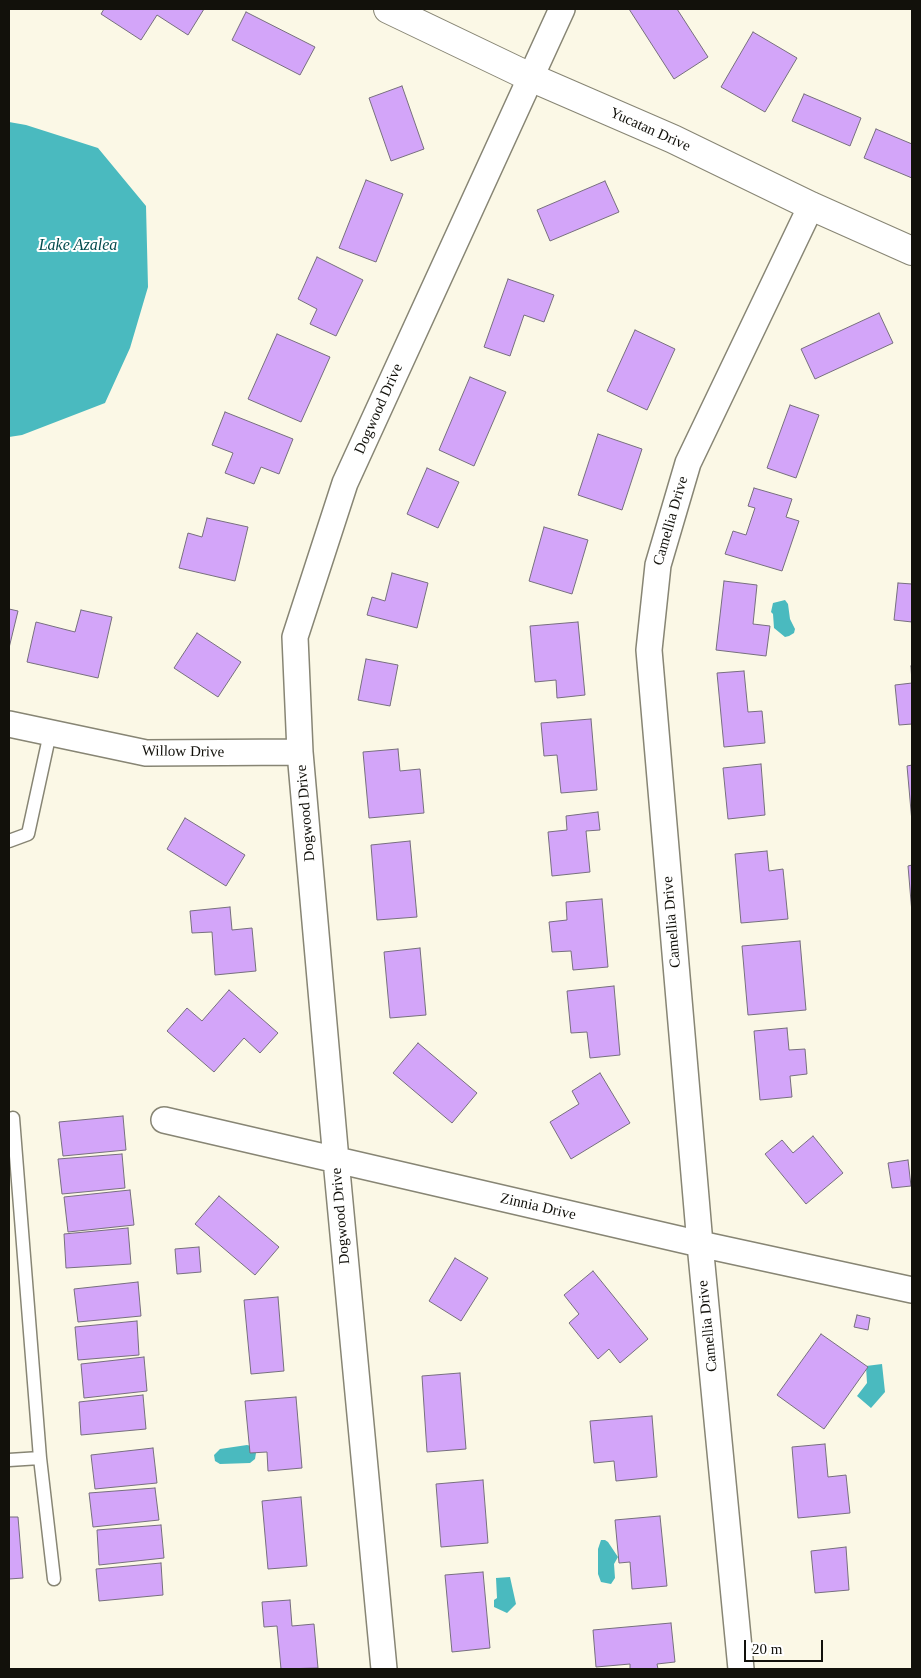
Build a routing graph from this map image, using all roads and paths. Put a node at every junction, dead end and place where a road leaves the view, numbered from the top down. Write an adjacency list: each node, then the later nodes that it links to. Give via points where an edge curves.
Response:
1 (388, 9): 3 (street, Yucatan Drive)
2 (562, 9): 3 (street, Dogwood Drive)
3 (530, 77): 4 (street, Yucatan Drive, via 672,139); 8 (street, Dogwood Drive, via 345,483 295,637)
4 (811, 206): 5 (street, Yucatan Drive); 14 (street, Camellia Drive, via 688,463 658,565 649,650)
5 (912, 251)
6 (9, 724): 7 (street, Willow Drive)
7 (50, 733): 8 (street, Willow Drive, via 146,753); 9 (lane, via 28,834)
8 (300, 752): 12 (street, Dogwood Drive)
9 (9, 841)
10 (13, 1118): 13 (lane)
11 (164, 1120): 12 (street, Zinnia Drive)
12 (336, 1160): 14 (street, Zinnia Drive); 19 (street, Dogwood Drive)
13 (14, 1179): 16 (lane)
14 (700, 1244): 15 (street, Zinnia Drive); 20 (street, Camellia Drive)
15 (912, 1290)
16 (40, 1458): 17 (lane); 18 (lane)
17 (9, 1460)
18 (54, 1579)
19 (384, 1669)
20 (742, 1669)

